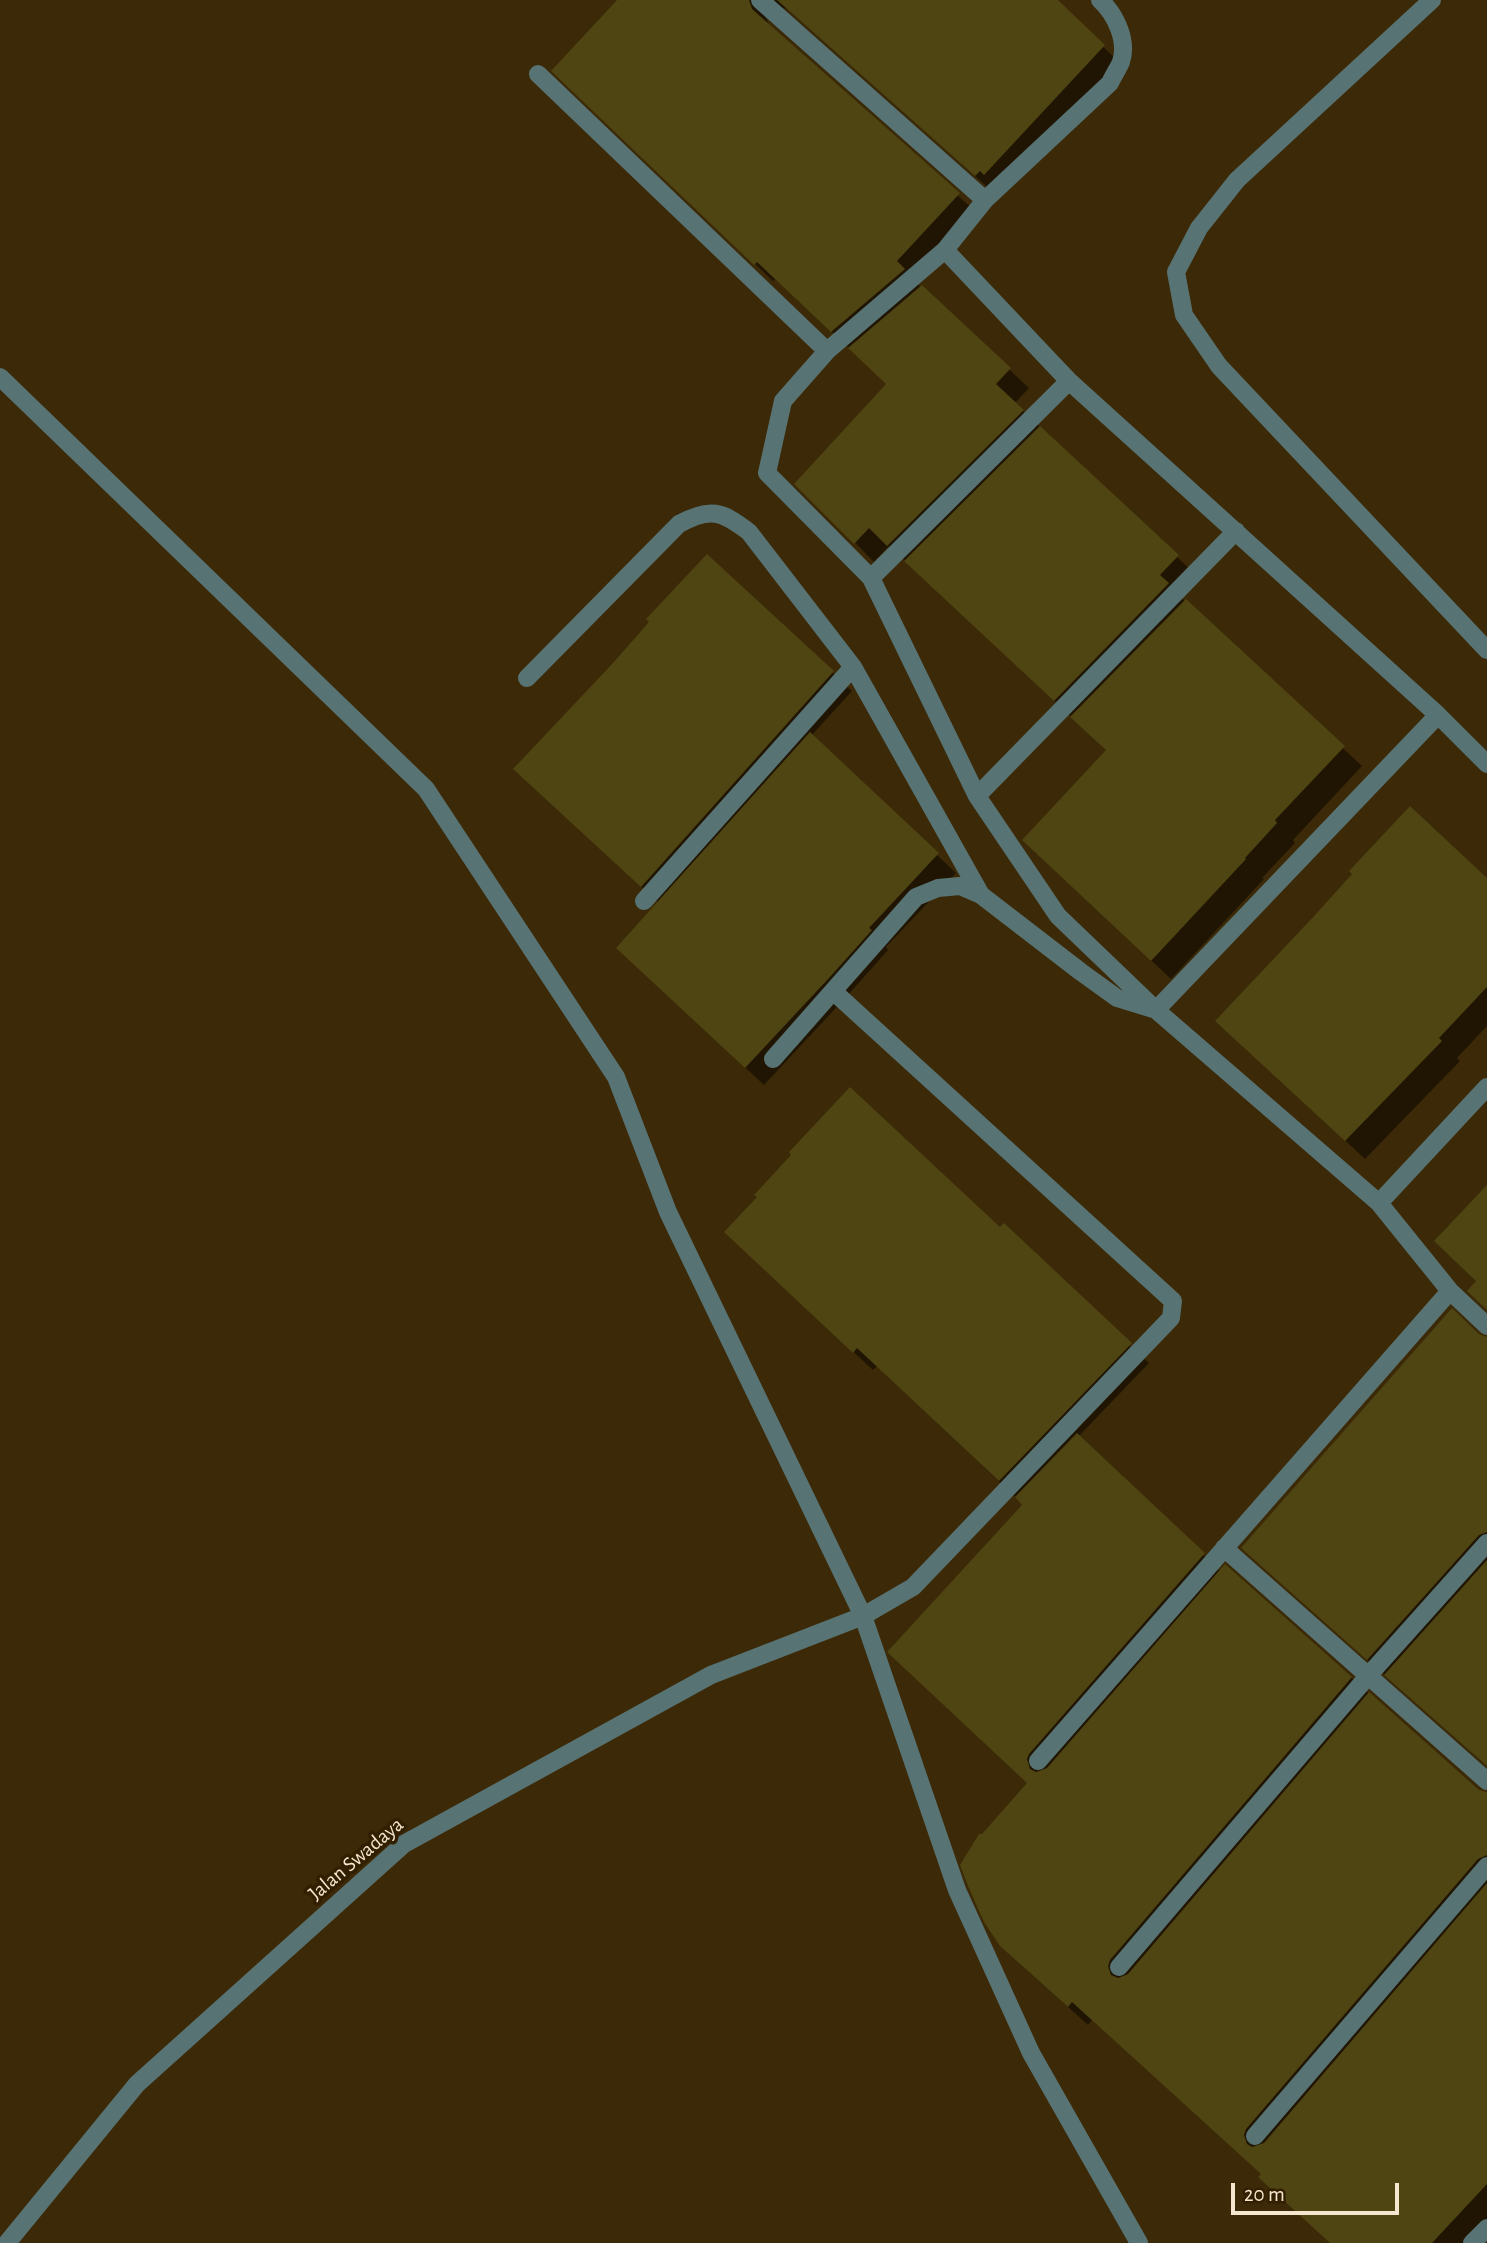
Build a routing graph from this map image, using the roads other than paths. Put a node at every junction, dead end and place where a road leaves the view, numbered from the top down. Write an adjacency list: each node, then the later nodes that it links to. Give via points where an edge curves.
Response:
1 (760, 0): 5 (street)
2 (1100, 0): 5 (street, via 1117,24 1123,43 1121,62 1110,83)
3 (1432, 0): 12 (street, via 1237,180 1199,228 1176,272 1184,315 1219,366)
4 (538, 74): 7 (street)
5 (985, 200): 6 (street)
6 (945, 250): 7 (street); 8 (street)
7 (827, 351): 11 (street, via 783,401 767,473)
8 (1069, 381): 10 (street); 11 (street)
9 (4, 388): 29 (street, via 426,789 616,1077 668,1212)
10 (1236, 531): 15 (street); 17 (street)
11 (871, 579): 17 (street)
12 (1487, 650)
13 (853, 667): 14 (street, via 749,532 731,518 698,513 679,524); 18 (street); 19 (street)
14 (527, 678)
15 (1438, 715): 16 (street); 21 (street)
16 (1487, 764)
17 (977, 796): 21 (street, via 1058,916)
18 (981, 895): 20 (street, via 960,886 916,897); 21 (street, via 1117,998)
19 (644, 901)
20 (834, 991): 22 (street); 29 (street, Jalan Swadaya, via 1173,1301 1171,1318 913,1587)
21 (1156, 1010): 24 (street)
22 (773, 1059)
23 (1487, 1087): 24 (street)
24 (1379, 1203): 25 (street)
25 (1450, 1291): 26 (street); 28 (street)
26 (1487, 1326)
27 (1487, 1543): 30 (street)
28 (1224, 1548): 30 (street); 31 (street)
29 (863, 1616): 37 (street, Jalan Swadaya, via 711,1675 404,1844 137,2084); 38 (street, via 957,1890 1031,2053)
30 (1367, 1676): 32 (street); 34 (street)
31 (1038, 1761)
32 (1487, 1781)
33 (1487, 1866): 35 (street)
34 (1119, 1968)
35 (1255, 2136)
36 (1487, 2228): 39 (street)
37 (7, 2243)
38 (1139, 2243)
39 (1472, 2243)

